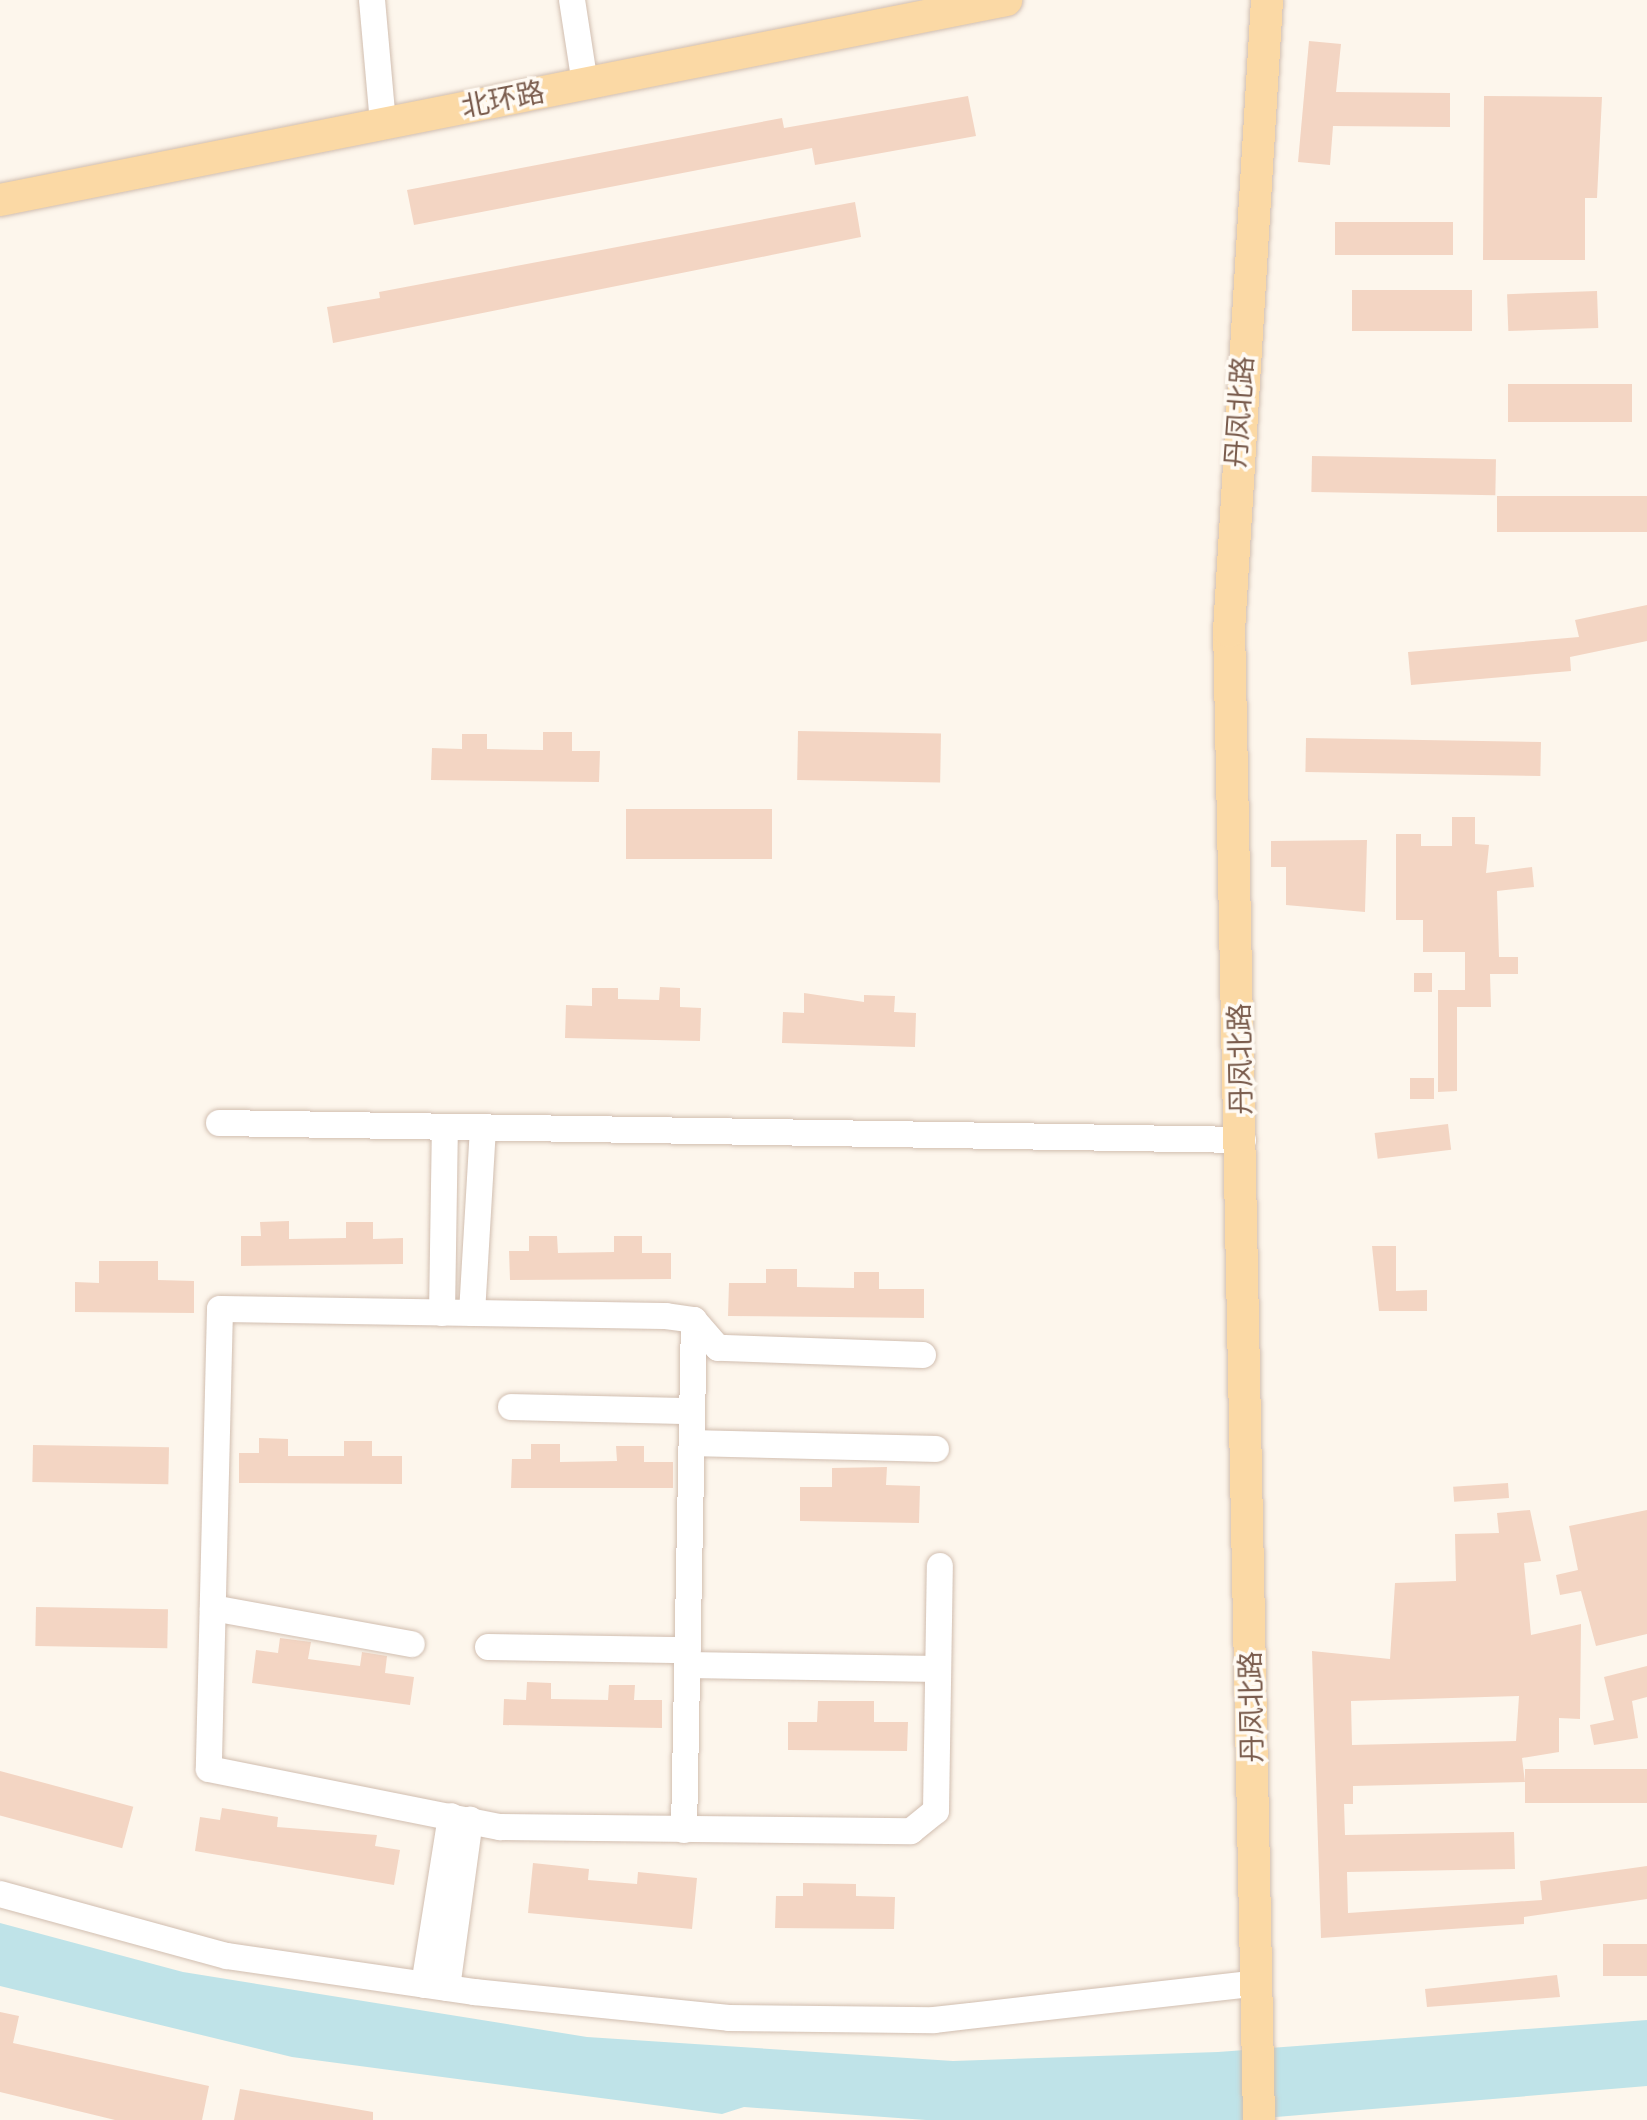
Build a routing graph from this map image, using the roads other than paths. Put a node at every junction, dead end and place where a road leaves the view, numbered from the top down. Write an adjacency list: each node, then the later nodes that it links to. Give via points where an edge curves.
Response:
1 (372, 0): 6 (street)
2 (572, 0): 5 (street)
3 (1006, 0): 5 (main road, 北环路)
4 (1267, 0): 11 (main road, 丹凤北路, via 1229,631)
5 (585, 84): 6 (main road, 北环路)
6 (383, 124): 7 (main road, 北环路)
7 (0, 200)
8 (219, 1123): 9 (street)
9 (445, 1127): 10 (street); 12 (street)
10 (483, 1128): 11 (street); 13 (street)
11 (1243, 1140): 29 (main road, 丹凤北路)
12 (442, 1313): 13 (street); 21 (street, via 220,1309)
13 (472, 1313): 14 (street)
14 (694, 1320): 15 (street, via 718,1348); 17 (street)
15 (923, 1355)
16 (511, 1407): 17 (street)
17 (692, 1411): 18 (street)
18 (692, 1443): 19 (street); 24 (street)
19 (936, 1449)
20 (940, 1566): 25 (street)
21 (213, 1608): 22 (street); 26 (street, via 209,1769)
22 (412, 1644)
23 (488, 1647): 24 (street)
24 (688, 1657): 25 (street); 27 (street)
25 (938, 1669): 27 (street, via 936,1811 924,1824 892,1834)
26 (461, 1818): 27 (street); 30 (street)
27 (684, 1830)
28 (0, 1894): 30 (street, via 227,1956)
29 (1257, 1983): 30 (street, via 934,2020 729,2018); 31 (main road, 丹凤北路)
30 (436, 1986)
31 (1259, 2120)

